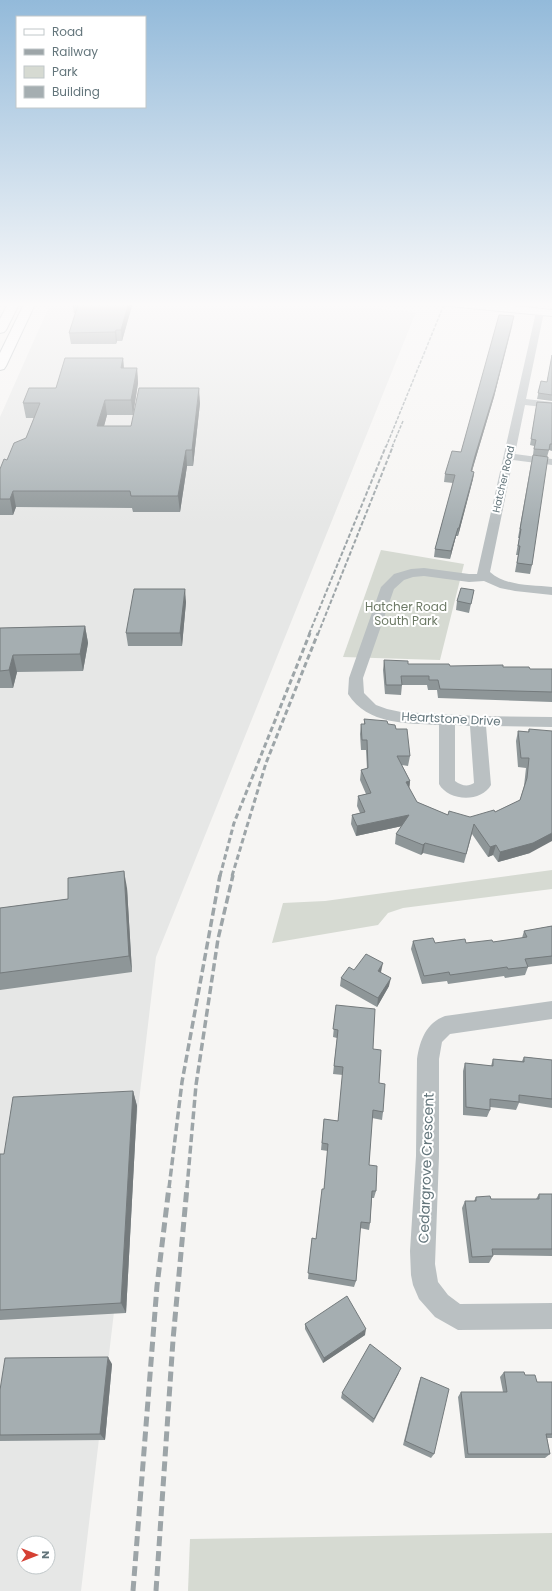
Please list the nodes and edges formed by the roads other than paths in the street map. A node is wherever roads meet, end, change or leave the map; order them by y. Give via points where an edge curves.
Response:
1 (526, 376) edge
2 (520, 401) junction
3 (552, 405) edge
4 (508, 456) junction
5 (552, 462) edge
6 (485, 577) junction
7 (552, 592) edge
8 (447, 720) junction
9 (478, 721) junction
10 (552, 722) edge
11 (552, 1010) edge
12 (552, 1316) edge

1 - 2 street, Hatcher Road
2 - 3 street
2 - 4 street, Hatcher Road
4 - 5 street
4 - 6 street, Hatcher Road via 483,568
6 - 7 street via 500,584
6 - 8 street, Heartstone Drive via 469,578 424,572 399,577 388,587 356,678 356,694 371,709 406,717
8 - 9 street, Heartstone Drive
8 - 9 street via 447,784 455,790 465,792 476,791 483,785
9 - 10 street, Heartstone Drive
11 - 12 street, Cedargrove Crescent via 444,1025 435,1032 428,1059 423,1258 426,1286 448,1312 458,1317

